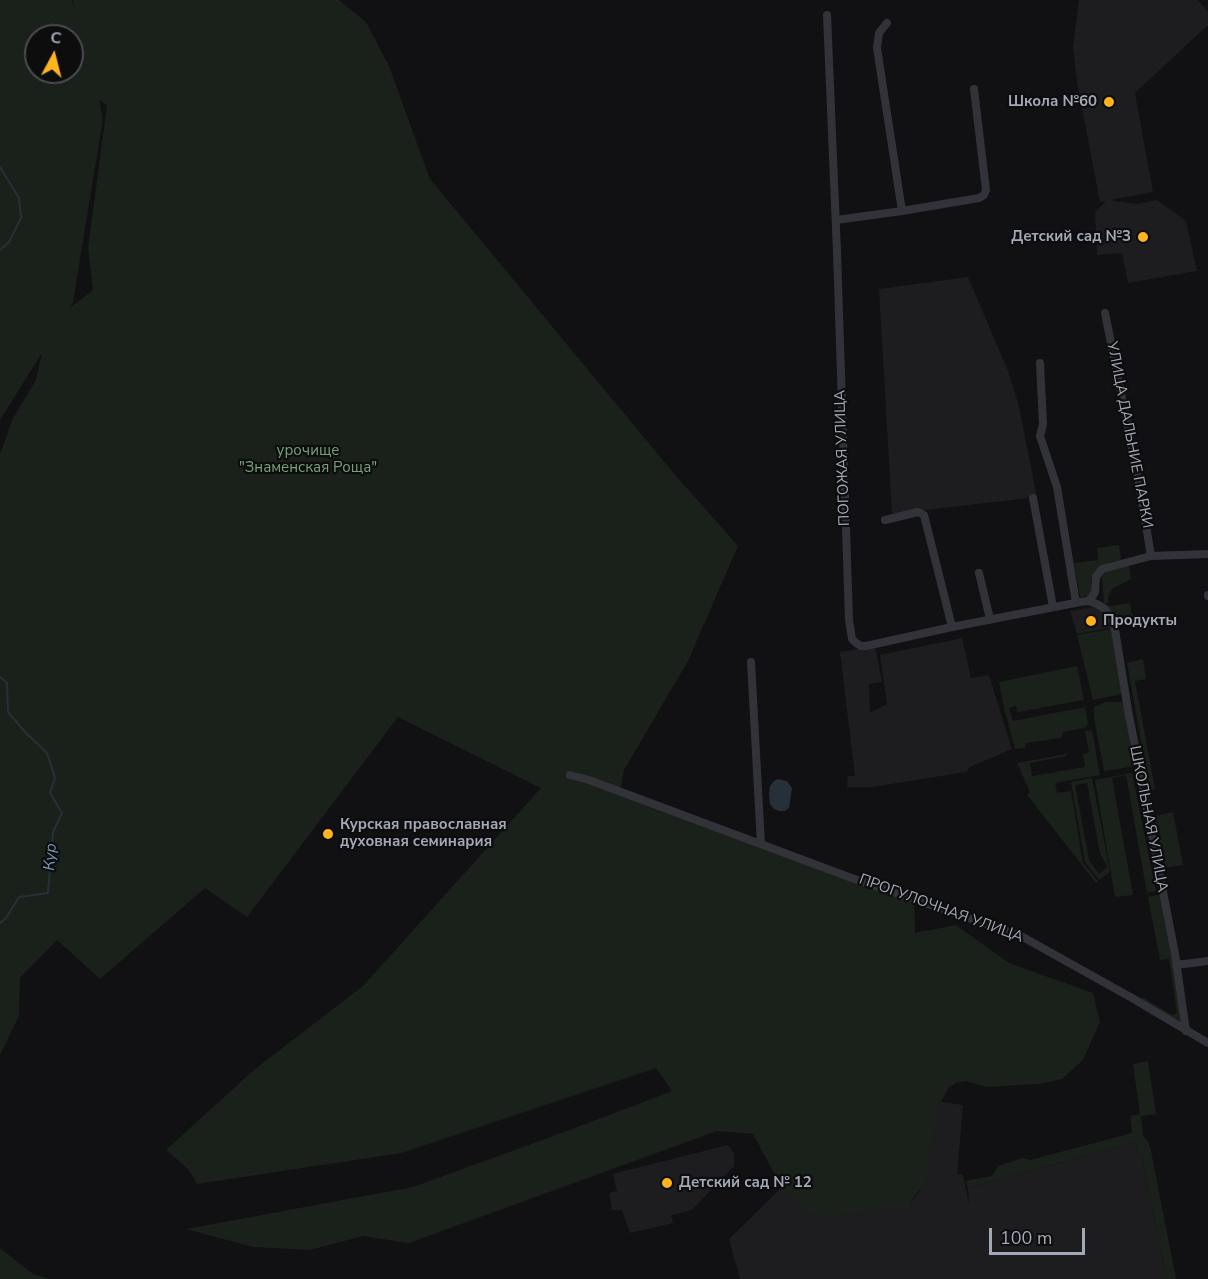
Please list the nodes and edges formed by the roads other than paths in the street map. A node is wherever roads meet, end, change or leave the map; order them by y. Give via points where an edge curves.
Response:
1 (827, 15) dead end
2 (887, 23) dead end
3 (974, 89) dead end
4 (902, 211) junction
5 (836, 220) junction
6 (1105, 313) dead end
7 (1040, 363) dead end
8 (1033, 498) dead end
9 (885, 520) dead end
10 (1208, 554) edge
11 (1151, 556) junction
12 (980, 573) dead end
13 (1088, 602) junction
14 (1076, 603) junction
15 (1053, 607) junction
16 (1105, 609) joint
17 (990, 619) junction
18 (952, 627) junction
19 (751, 662) dead end
20 (570, 775) dead end
21 (761, 844) junction
22 (1208, 961) edge
23 (1176, 965) junction
24 (1186, 1031) junction
25 (1208, 1043) edge

1 - 5 street, ПОГОЖАЯ УЛИЦА
2 - 4 street via 879,33 877,48
3 - 4 street via 984,195
4 - 5 street
5 - 18 street, ПОГОЖАЯ УЛИЦА via 852,639 866,646
6 - 11 street, УЛИЦА ДАЛЬНИЕ ПАРКИ
7 - 14 street via 1040,436 1057,487
8 - 15 street
9 - 18 street via 918,512 924,515
10 - 11 street
11 - 13 street via 1102,568
12 - 17 street
13 - 14 street, ПОГОЖАЯ УЛИЦА
13 - 16 street, ПОГОЖАЯ УЛИЦА
14 - 15 street, ПОГОЖАЯ УЛИЦА
15 - 17 street, ПОГОЖАЯ УЛИЦА
16 - 23 street, ШКОЛЬНАЯ УЛИЦА via 1115,630
17 - 18 street, ПОГОЖАЯ УЛИЦА
19 - 21 street
20 - 21 street, ПРОГУЛОЧНАЯ УЛИЦА
21 - 24 street, ПРОГУЛОЧНАЯ УЛИЦА via 1021,936
22 - 23 street
23 - 24 street, ШКОЛЬНАЯ УЛИЦА
24 - 25 street, ПРОГУЛОЧНАЯ УЛИЦА

